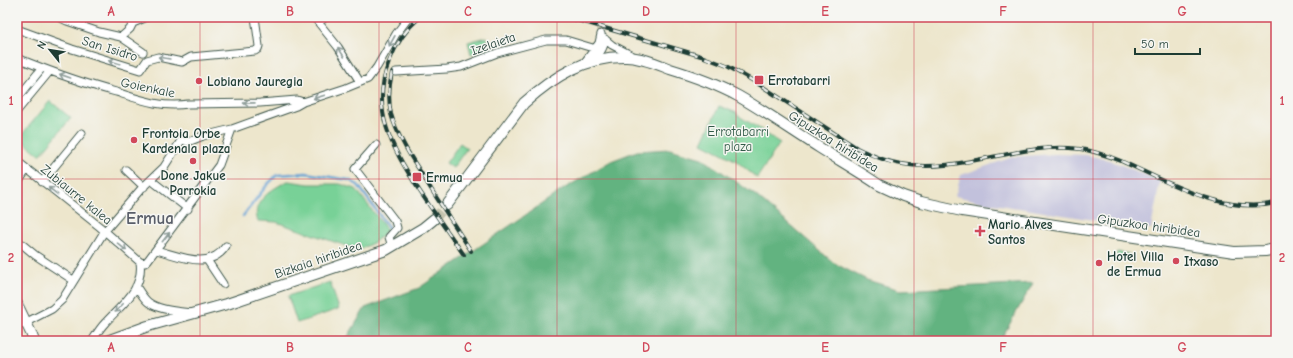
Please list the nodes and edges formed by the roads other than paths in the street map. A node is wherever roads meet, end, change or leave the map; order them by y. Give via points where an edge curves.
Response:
1 (59, 17) edge
2 (126, 17) edge
3 (147, 17) edge
4 (255, 17) edge
5 (325, 17) edge
6 (410, 17) edge
7 (317, 20) edge
8 (133, 23) junction
9 (17, 29) edge
10 (603, 36) junction
11 (121, 37) junction
12 (596, 49) junction
13 (143, 52) dead end
14 (17, 58) edge
15 (645, 60) junction
16 (584, 63) junction
17 (46, 69) junction
18 (396, 72) dead end
19 (360, 82) junction
20 (17, 99) edge
21 (303, 102) junction
22 (17, 111) edge
23 (232, 129) junction
24 (82, 134) dead end
25 (376, 145) dead end
26 (17, 161) edge
27 (27, 169) junction
28 (126, 170) dead end
29 (151, 180) junction
30 (42, 182) junction
31 (17, 184) edge
32 (144, 187) junction
33 (447, 205) tunnel mouth
34 (188, 209) junction
35 (434, 219) tunnel mouth
36 (104, 232) junction
37 (17, 240) edge
38 (226, 246) dead end
39 (392, 246) junction
40 (1276, 249) edge
41 (156, 250) junction
42 (207, 260) junction
43 (140, 262) junction
44 (73, 280) junction
45 (223, 284) dead end
46 (136, 286) junction
47 (17, 304) edge
48 (194, 314) junction
49 (22, 324) edge
50 (35, 340) edge
51 (92, 341) edge
52 (107, 341) edge

1 - 11 street
2 - 8 street
3 - 8 street
4 -> 9 street, San Isidro via 259,46 257,50 191,57 182,62 158,57 147,60 139,70
5 - 7 street
6 -> 19 street via 396,34 368,79
19 -> 7 street
8 - 11 street
10 - 12 street
10 - 15 street via 622,51
10 - 16 street via 604,46 596,57
11 - 13 street
12 - 16 street
12 - 18 street, Izelaieta via 566,40 546,40 497,53 461,67
14 - 17 street, Goienkale
15 - 16 street, Gipuzkoa hiribidea via 627,57
15 - 40 street, Gipuzkoa hiribidea via 705,81 737,96 879,184 921,202 969,212 1234,252
16 - 33 street, Gipuzkoa hiribidea via 560,75 524,103
17 - 20 street
21 -> 17 street, Goienkale via 297,100 179,106 160,104 94,86
17 - 22 street
19 -> 21 street
21 - 23 street
23 - 29 street via 188,142 182,139 164,167
23 - 34 street via 219,165
24 - 30 street
25 - 39 street via 355,169 398,228 389,237
26 - 27 street, Zubiaurre kalea
27 - 30 street, Zubiaurre kalea
27 - 31 street
28 - 32 street
29 - 32 street
29 - 34 street
36 -> 30 street, Zubiaurre kalea
32 - 36 street
41 -> 34 street
35 - 39 street, Bizkaia hiribidea
36 -> 43 street, Zubiaurre kalea
36 - 44 street
37 - 44 street
38 - 42 street via 214,258
39 - 48 street, Bizkaia hiribidea
41 - 42 street
41 - 43 street via 145,263
42 - 45 street
43 - 46 street
44 - 49 street via 62,300 52,309
46 - 48 street via 153,305
46 -> 51 street
47 - 49 street
48 - 52 street, Bizkaia hiribidea via 148,326
49 - 50 street

